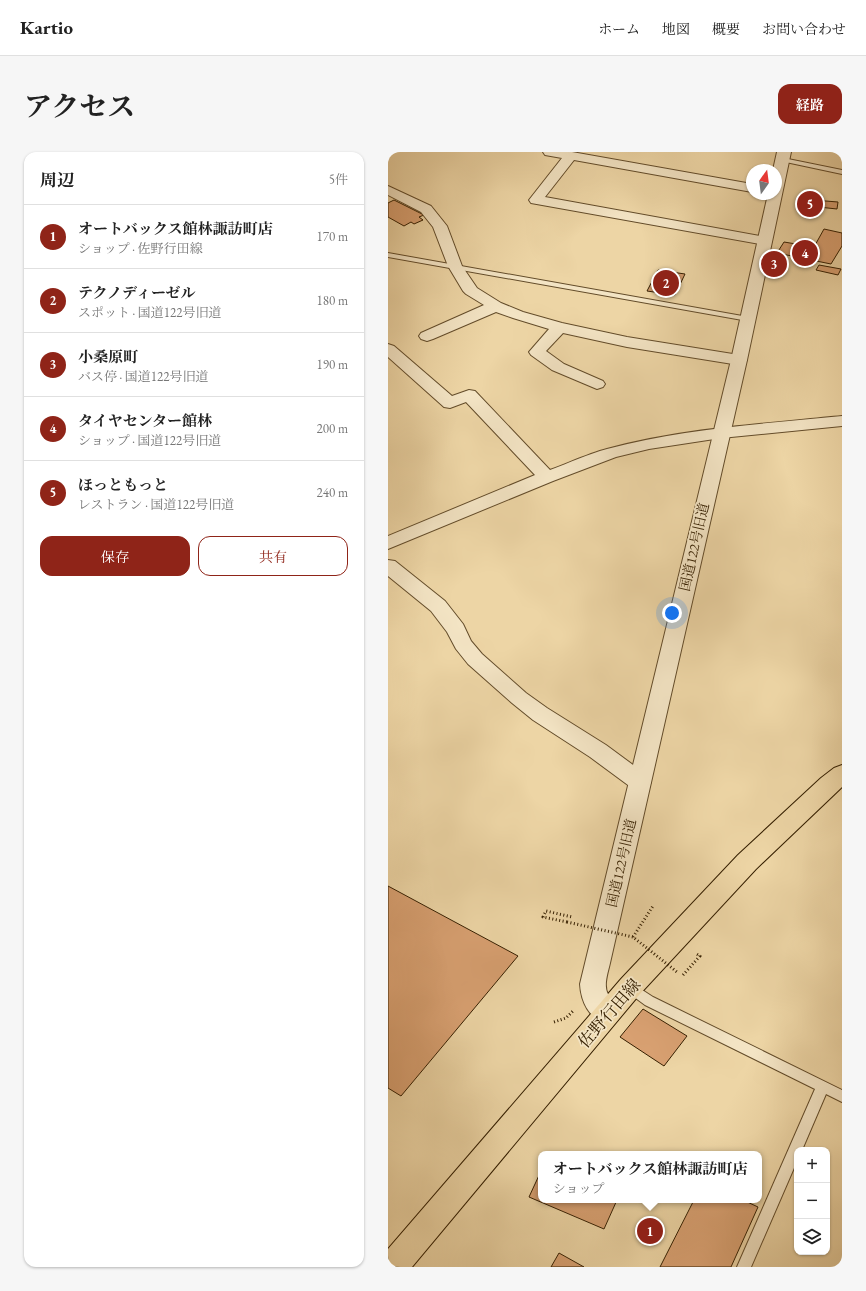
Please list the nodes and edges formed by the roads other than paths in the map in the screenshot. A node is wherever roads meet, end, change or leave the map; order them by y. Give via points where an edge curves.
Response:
1 (550, 152) edge
2 (570, 156) junction
3 (784, 156) edge
4 (842, 172) edge
5 (746, 187) edge
6 (388, 190) edge
7 (774, 200) edge
8 (765, 241) junction
9 (388, 255) edge
10 (456, 266) junction
11 (496, 306) junction
12 (748, 319) junction
13 (559, 327) junction
14 (427, 336) dead end
15 (388, 348) edge
16 (739, 360) junction
17 (596, 384) dead end
18 (842, 421) edge
19 (721, 433) junction
20 (547, 477) junction
21 (388, 543) edge
22 (388, 566) edge
23 (842, 774) edge
24 (640, 782) junction
25 (630, 987) junction
26 (607, 1014) junction
27 (823, 1086) junction
28 (842, 1096) edge
29 (392, 1267) edge
30 (744, 1267) edge

1 - 2 street
2 - 5 street
2 - 8 street via 536,200
3 - 4 lane
6 - 10 street via 426,209 440,226
7 - 8 street, 国道122号旧道
8 - 12 street, 国道122号旧道
9 - 10 lane
10 - 11 street via 471,291
10 - 12 lane
11 - 13 street
11 - 14 street
12 - 16 street, 国道122号旧道
13 - 16 street via 627,342
13 - 17 street via 537,352 558,367
15 - 20 street via 450,403 469,395
16 - 19 street, 国道122号旧道
18 - 19 street
19 - 20 street via 649,444 611,453
19 - 24 street, 国道122号旧道
20 - 21 street
22 - 24 street via 438,606 475,659 519,698
23 - 25 main road, 佐野行田線 via 747,862
24 - 26 street, 国道122号旧道 via 593,984 594,997
25 - 26 main road, 佐野行田線
25 - 27 lane via 649,1001
26 - 29 main road, 佐野行田線
27 - 28 lane
27 - 30 lane

